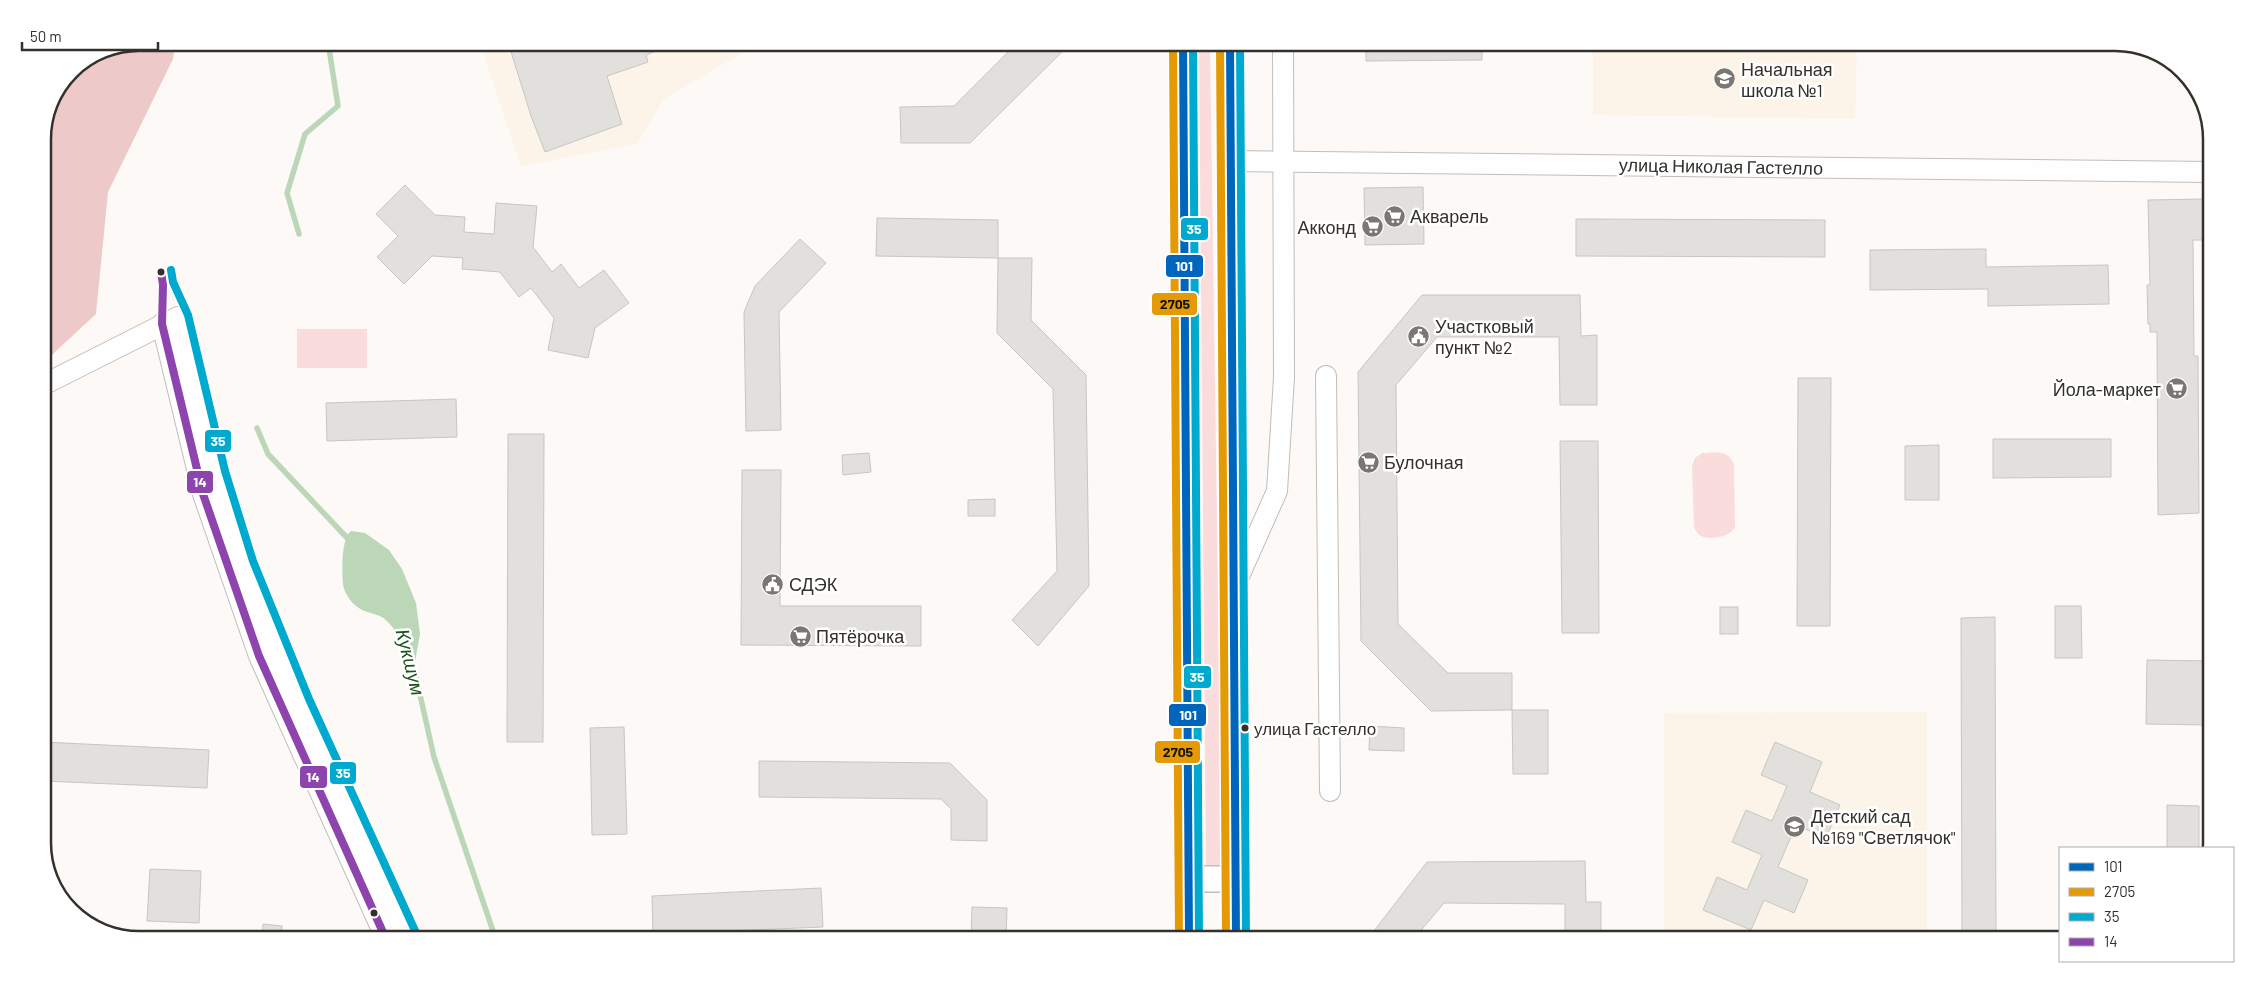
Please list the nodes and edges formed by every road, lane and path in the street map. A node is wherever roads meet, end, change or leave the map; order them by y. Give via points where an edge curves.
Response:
1 (1183, 51) edge
2 (1230, 51) edge
3 (1283, 51) edge
4 (1230, 160) junction
5 (1282, 161) junction
6 (2203, 172) edge
7 (1326, 376) dead end
8 (51, 381) edge
9 (1235, 585) junction
10 (1330, 791) dead end
11 (343, 819) junction
12 (1236, 878) junction
13 (1188, 880) junction
14 (383, 931) edge
15 (403, 931) edge
16 (1189, 931) edge
17 (1236, 931) edge

1 - 13 main road
2 - 4 main road
3 - 5 street
4 - 5 street, улица Николая Гастелло
4 - 9 main road
5 - 6 street, улица Николая Гастелло
5 - 9 street via 1284,378 1277,491
7 - 10 street
8 - 11 street via 170,320 203,494 267,652
9 - 12 main road
11 - 14 street
11 - 15 street
12 - 13 main road
12 - 17 main road
13 - 16 main road

